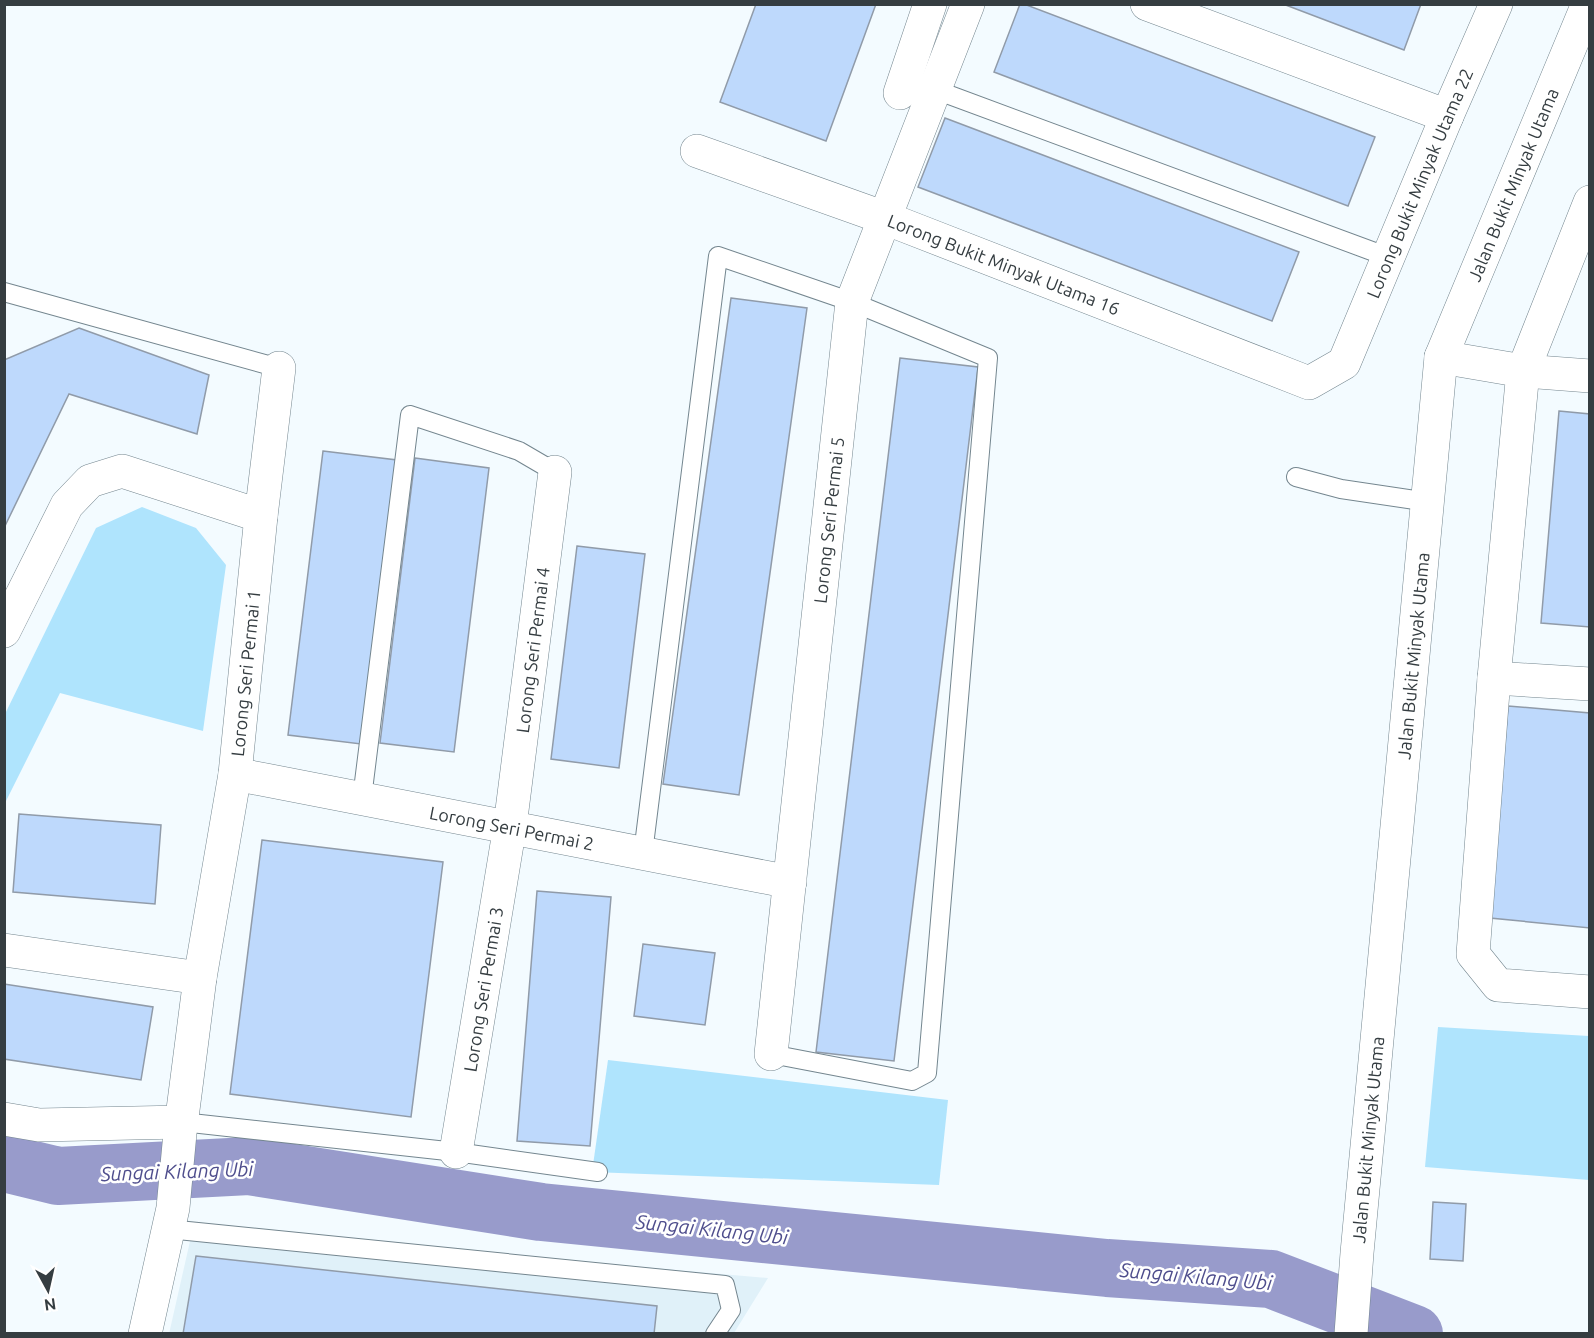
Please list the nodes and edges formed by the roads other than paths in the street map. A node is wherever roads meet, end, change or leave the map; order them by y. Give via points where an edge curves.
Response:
1 (930, 4) edge
2 (968, 4) edge
3 (1147, 4) edge
4 (1496, 4) edge
5 (1588, 4) edge
6 (936, 90) junction
7 (900, 93) dead end
8 (1447, 116) junction
9 (697, 151) dead end
10 (1590, 202) edge
11 (885, 218) junction
12 (1388, 256) junction
13 (4, 292) edge
14 (852, 302) junction
15 (1441, 357) junction
16 (1344, 363) joint
17 (279, 368) joint
18 (1523, 371) junction
19 (1590, 376) edge
20 (555, 472) joint
21 (1296, 477) dead end
22 (1428, 502) junction
23 (261, 516) junction
24 (4, 631) edge
25 (1494, 678) junction
26 (1590, 684) edge
27 (235, 774) junction
28 (362, 798) junction
29 (510, 826) junction
30 (643, 853) junction
31 (790, 882) junction
32 (4, 950) edge
33 (200, 978) junction
34 (1590, 992) edge
35 (771, 1054) joint
36 (4, 1119) edge
37 (181, 1128) junction
38 (456, 1152) junction
39 (598, 1172) dead end
40 (170, 1218) junction
41 (145, 1334) edge
42 (715, 1334) edge
43 (1350, 1334) edge

1 - 7 street
2 - 6 street, Lorong Seri Permai 5
3 - 8 street
4 - 8 street, Lorong Bukit Minyak Utama 22
5 - 15 street, Jalan Bukit Minyak Utama
6 - 11 street, Lorong Seri Permai 5
6 - 12 lane
8 - 12 street, Lorong Bukit Minyak Utama 22
9 - 11 street, Lorong Bukit Minyak Utama 16
10 - 18 street
11 - 14 street, Lorong Seri Permai 5
11 - 16 street, Lorong Bukit Minyak Utama 16 via 1309,383
12 - 16 street, Lorong Bukit Minyak Utama 22
13 - 17 lane
14 - 30 lane via 718,256
14 - 31 street, Lorong Seri Permai 5
14 - 35 lane via 988,358 927,1072 912,1081
15 - 18 street
15 - 22 street, Jalan Bukit Minyak Utama
17 - 23 street, Lorong Seri Permai 1
18 - 19 street
18 - 25 street
20 - 28 lane via 519,451 410,415
20 - 29 street, Lorong Seri Permai 4
21 - 22 lane via 1341,489
22 - 43 street, Jalan Bukit Minyak Utama
23 - 24 street via 122,471 90,481 67,505
23 - 27 street, Lorong Seri Permai 1
25 - 26 street
25 - 34 street via 1473,954 1498,985
27 - 28 street, Lorong Seri Permai 2
27 - 33 street, Lorong Seri Permai 1
28 - 29 street, Lorong Seri Permai 2
29 - 30 street, Lorong Seri Permai 2
29 - 38 street, Lorong Seri Permai 3
30 - 31 street, Lorong Seri Permai 2
31 - 35 street, Lorong Seri Permai 5
32 - 33 street
33 - 37 street, Lorong Seri Permai 1
36 - 37 street via 39,1125
37 - 38 lane
37 - 40 street, Lorong Seri Permai 1
38 - 39 lane
40 - 41 street, Lorong Seri Permai 1
40 - 42 lane via 725,1285 731,1310

